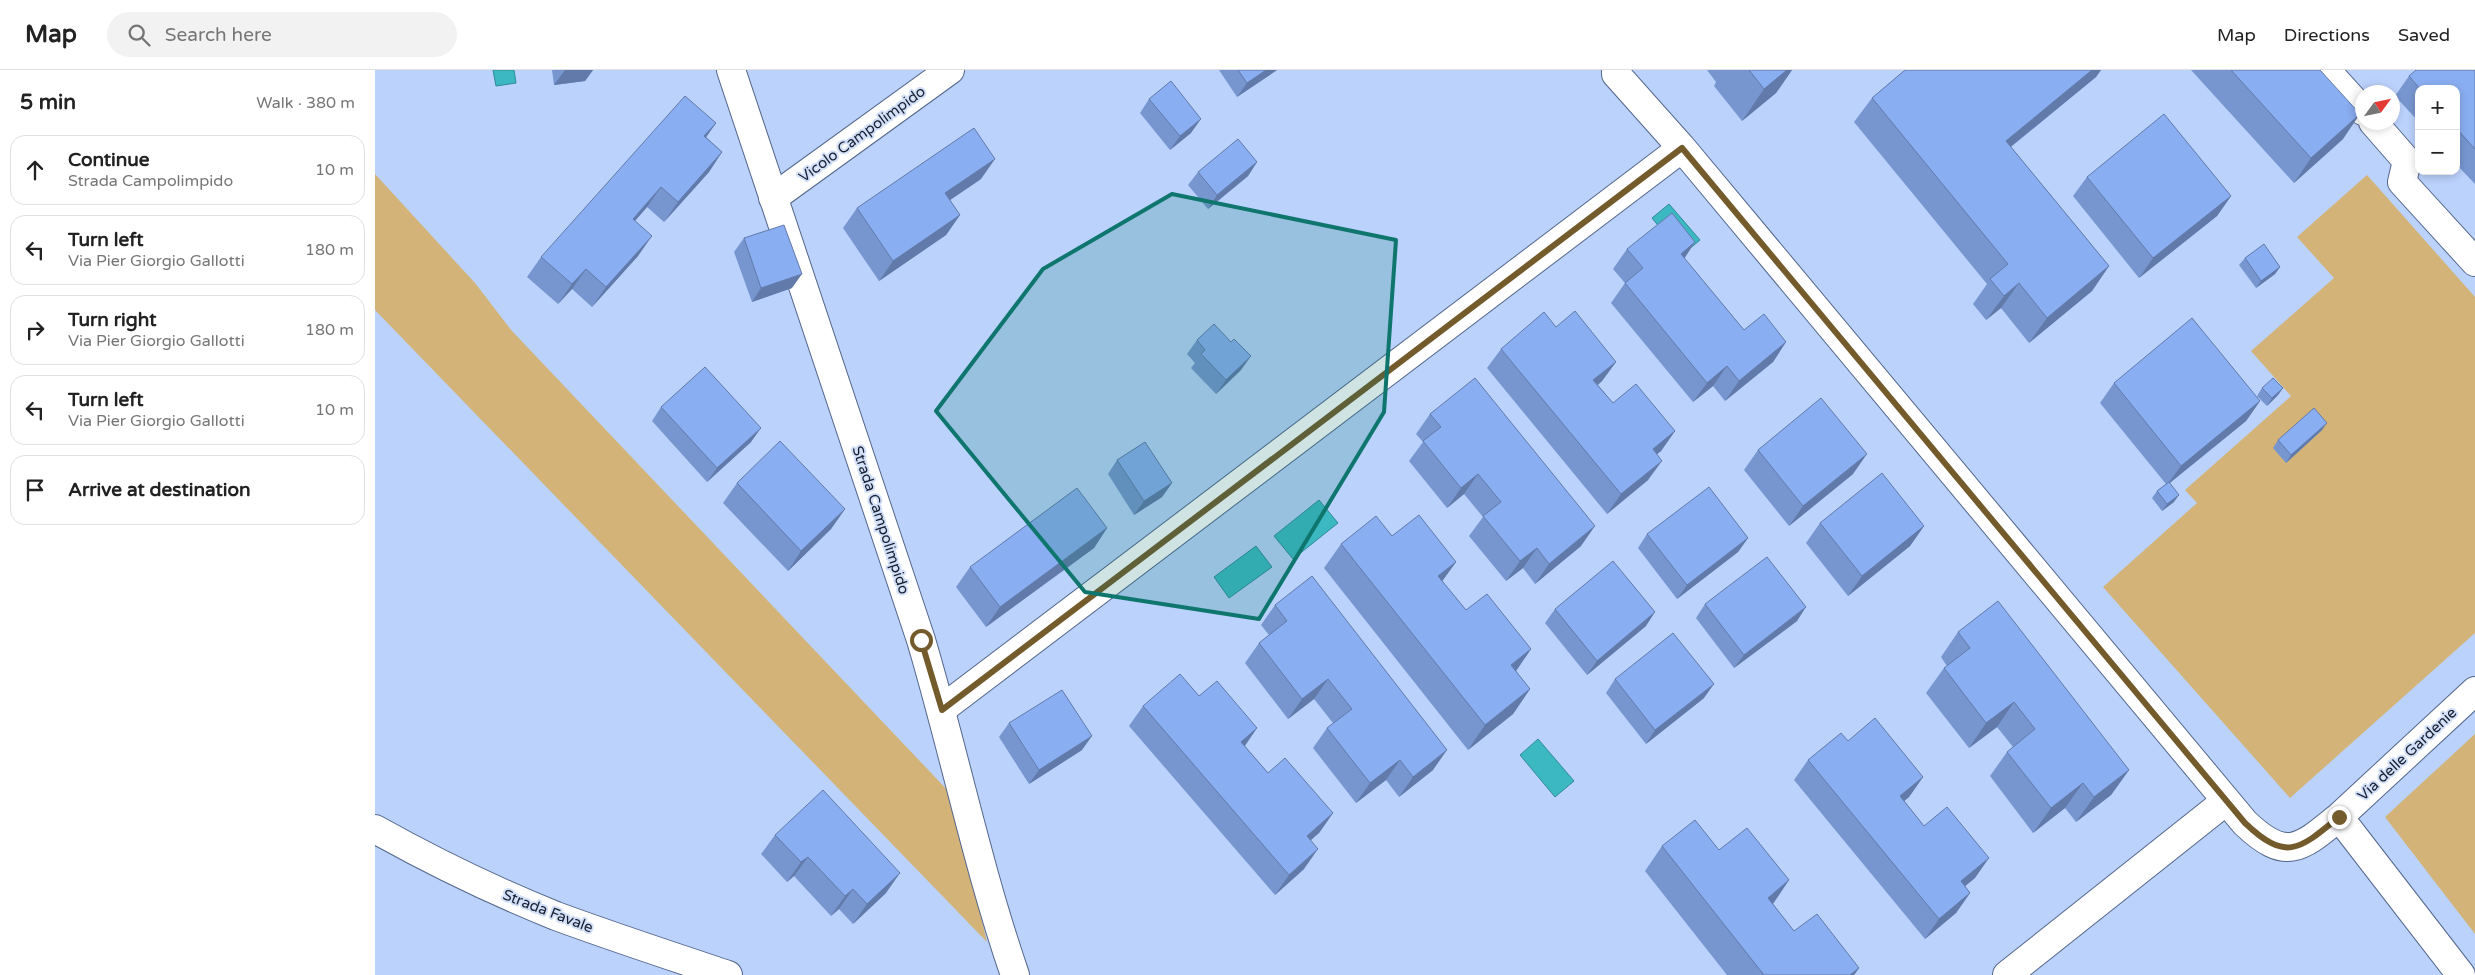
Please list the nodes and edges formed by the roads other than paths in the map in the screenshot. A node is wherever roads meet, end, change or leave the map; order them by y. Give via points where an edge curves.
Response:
1 (731, 70) edge
2 (949, 70) edge
3 (1616, 70) edge
4 (2326, 70) edge
5 (2355, 102) edge
6 (2380, 130) edge
7 (1682, 148) junction
8 (773, 198) junction
9 (2475, 262) edge
10 (2475, 690) edge
11 (942, 710) junction
12 (2227, 801) junction
13 (2339, 817) junction
14 (375, 829) edge
15 (729, 975) edge
16 (1015, 975) edge
17 (2007, 975) edge
18 (2461, 975) edge

1 - 8 street, Strada Campolimpido
2 - 8 street, Vicolo Campolimpido
3 - 7 street, Via delle Gardenie via 1616,74
4 - 5 street
6 - 9 street via 2407,161 2402,182
7 - 11 street
7 - 12 street, Via delle Gardenie
8 - 11 street, Strada Campolimpido
10 - 13 street, Via delle Gardenie
11 - 16 street, Strada Campolimpido via 998,927
12 - 13 street, Via delle Gardenie via 2259,836 2280,848 2290,848 2310,840
12 - 17 street
13 - 18 street
14 - 15 street, Strada Favale via 517,900

